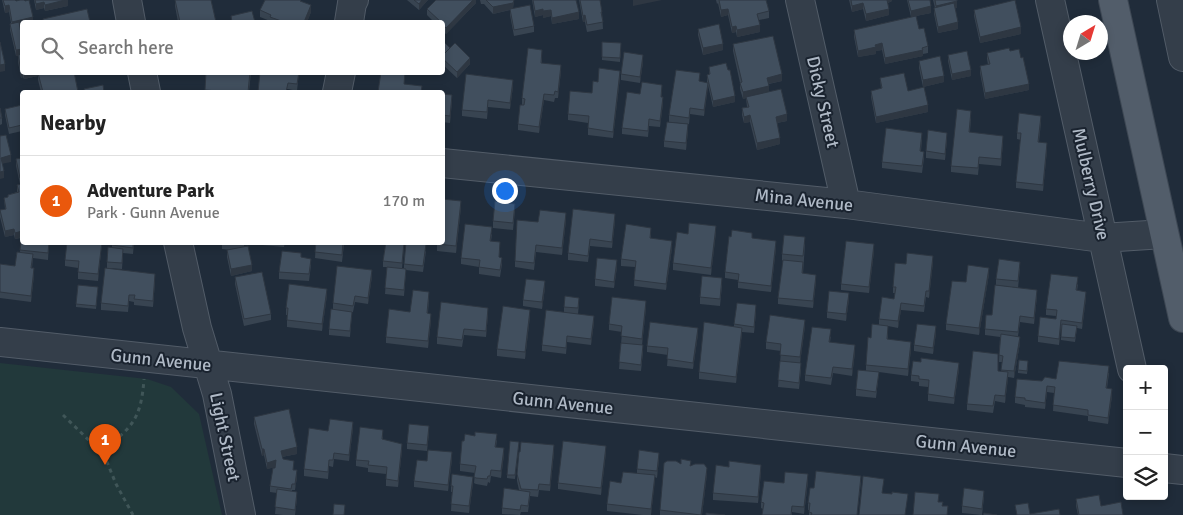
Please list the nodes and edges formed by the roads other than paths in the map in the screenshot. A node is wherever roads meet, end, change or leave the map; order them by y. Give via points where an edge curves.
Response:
1 (127, 0) edge
2 (354, 0) edge
3 (800, 0) edge
4 (1050, 0) edge
5 (1113, 0) edge
6 (1171, 0) edge
7 (132, 20) edge
8 (349, 20) edge
9 (1183, 57) edge
10 (143, 75) edge
11 (340, 75) edge
12 (146, 90) edge
13 (337, 90) edge
14 (445, 163) edge
15 (846, 204) junction
16 (1164, 234) junction
17 (1102, 238) junction
18 (179, 245) edge
19 (1183, 318) edge
20 (0, 342) edge
21 (207, 365) junction
22 (1131, 365) edge
23 (1123, 464) edge
24 (1168, 468) edge
25 (1183, 470) edge
26 (241, 515) edge

1 - 7 street
2 - 8 street
3 - 15 street, Dicky Street
4 - 17 street, Mulberry Drive
5 - 16 main road
6 - 9 street
10 - 12 street
11 - 13 street
14 - 15 street, Mina Avenue
15 - 17 street, Mina Avenue
16 - 17 street, Mina Avenue
16 - 19 main road
17 - 22 street, Mulberry Drive
18 - 21 street, Light Street
20 - 21 street, Gunn Avenue
21 - 23 street, Gunn Avenue
21 - 26 street, Light Street via 217,394
24 - 25 street

